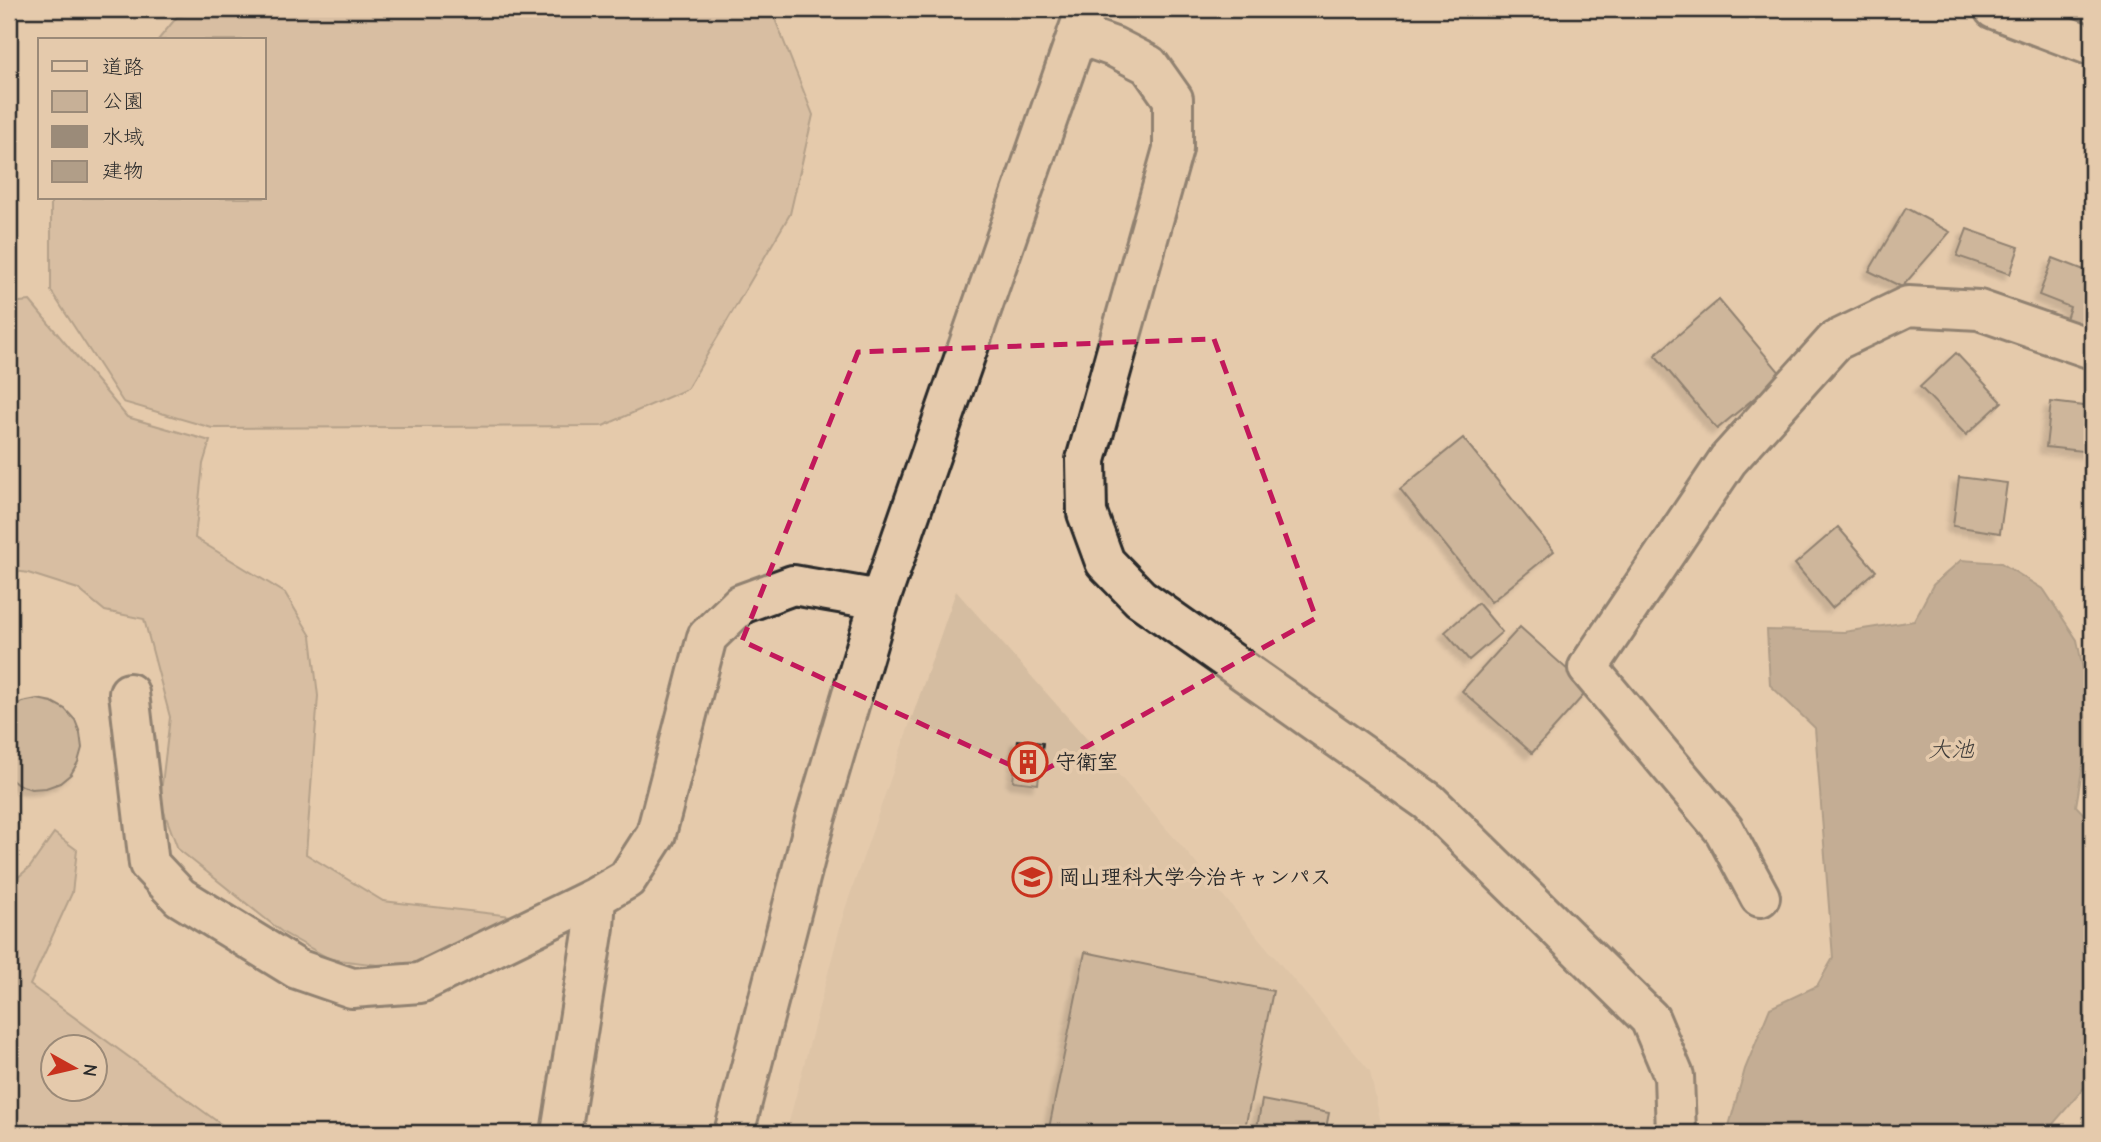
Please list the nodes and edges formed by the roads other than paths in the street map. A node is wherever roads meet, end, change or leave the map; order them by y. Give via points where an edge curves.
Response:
1 (1994, 9) edge
2 (1082, 22) edge
3 (2092, 46) edge
4 (2092, 349) edge
5 (880, 600) junction
6 (129, 693) dead end
7 (596, 897) junction
8 (1760, 897) dead end
9 (561, 1133) edge
10 (734, 1133) edge
11 (1676, 1133) edge

1 - 3 main road
2 - 5 main road
2 - 11 main road via 1114,47 1149,65 1173,99 1173,149 1086,460 1087,513 1105,562 1140,598 1429,802 1650,1019 1674,1076
4 - 8 main road via 1979,310 1908,306 1835,341 1728,460 1588,668 1724,830
5 - 7 main road via 793,585 741,604 707,638 656,834 627,879
5 - 10 main road via 815,820
6 - 7 main road via 149,864 180,897 297,969 352,988 420,984
7 - 9 main road

